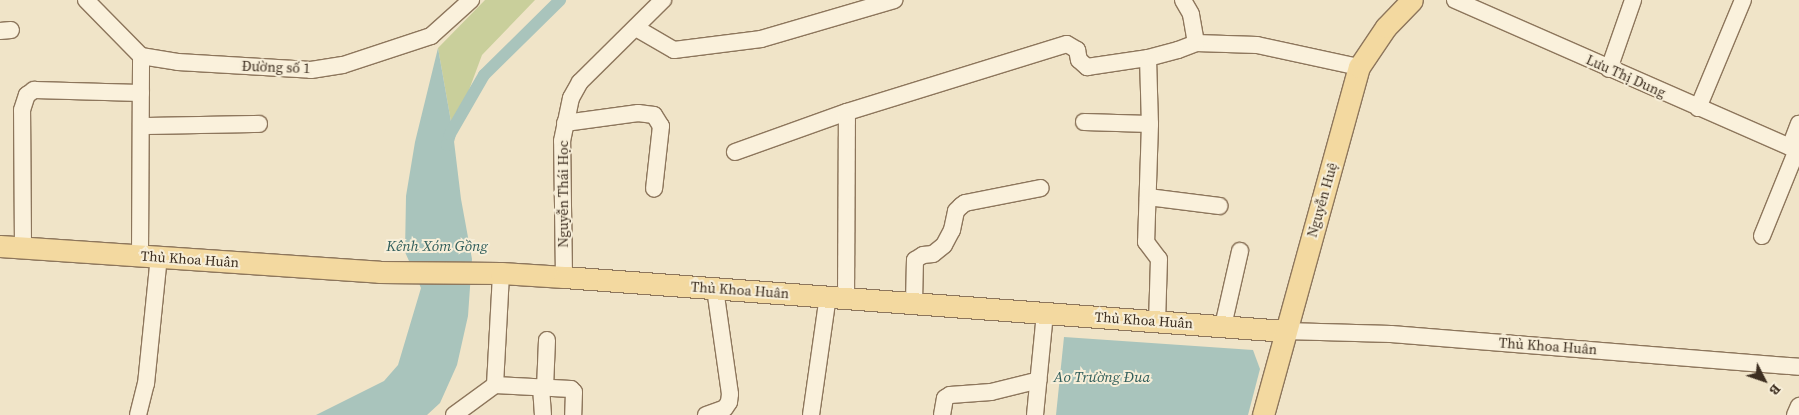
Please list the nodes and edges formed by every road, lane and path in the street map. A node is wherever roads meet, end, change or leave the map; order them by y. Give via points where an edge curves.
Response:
1 (86, 0) edge
2 (471, 0) edge
3 (664, 0) edge
4 (894, 0) edge
5 (1183, 0) edge
6 (1412, 0) edge
7 (1455, 0) edge
8 (1633, 0) edge
9 (1742, 0) edge
10 (636, 28) junction
11 (1196, 43) junction
12 (141, 56) junction
13 (1148, 58) junction
14 (1359, 67) junction
15 (1608, 69) junction
16 (141, 93) junction
17 (1698, 108) junction
18 (848, 112) junction
19 (1084, 122) dead end
20 (564, 123) junction
21 (259, 124) dead end
22 (1150, 124) junction
23 (1799, 124) edge
24 (141, 126) junction
25 (1795, 149) edge
26 (735, 152) dead end
27 (1041, 188) dead end
28 (654, 189) dead end
29 (1148, 197) junction
30 (1219, 206) dead end
31 (1762, 236) dead end
32 (0, 246) edge
33 (23, 247) junction
34 (1240, 251) dead end
35 (150, 256) junction
36 (494, 273) junction
37 (564, 277) junction
38 (716, 288) junction
39 (837, 297) junction
40 (914, 303) junction
41 (1045, 313) junction
42 (1156, 322) junction
43 (1223, 326) junction
44 (1285, 331) junction
45 (546, 340) dead end
46 (1799, 367) edge
47 (1040, 380) junction
48 (495, 385) junction
49 (543, 388) junction
50 (1799, 406) edge
51 (138, 415) edge
52 (454, 415) edge
53 (543, 415) edge
54 (573, 415) edge
55 (706, 415) edge
56 (811, 415) edge
57 (942, 415) edge
58 (1036, 415) edge
59 (1263, 415) edge
60 (1795, 415) edge

1 - 12 street
2 - 12 street, Đường số 1 via 431,36 343,65 311,70 178,62
3 - 10 street, Nguyễn Thái Học
4 - 10 street via 760,39 674,50
5 - 11 street via 1191,14
6 - 14 main road, Nguyễn Huệ via 1386,26
7 - 15 street, Lưu Thị Dung
8 - 15 street
9 - 17 street
10 - 20 street, Nguyễn Thái Học via 580,82 571,98
11 - 13 street
11 - 14 street via 1257,45
12 - 16 street
13 - 18 street via 1086,67 1082,65 1077,50 1067,44
13 - 22 street
14 - 44 main road, Nguyễn Huệ
15 - 17 street, Lưu Thị Dung
16 - 24 street
16 - 33 street via 34,90 27,95 22,110
17 - 25 street, Lưu Thị Dung
18 - 26 street
18 - 39 street
19 - 22 street
20 - 28 street via 638,113 654,115 662,126
20 - 37 street, Nguyễn Thái Học
21 - 24 street
22 - 29 street
23 - 25 street
24 - 35 street
25 - 31 street
27 - 40 street via 960,206 944,245 933,254 915,260
29 - 30 street
29 - 42 street via 1146,242 1160,264
32 - 33 main road, Thủ Khoa Huân
33 - 35 main road, Thủ Khoa Huân
34 - 43 street
35 - 36 main road, Thủ Khoa Huân via 379,272
35 - 51 street via 147,376
36 - 37 main road, Thủ Khoa Huân
36 - 48 street
37 - 38 main road, Thủ Khoa Huân
38 - 39 main road, Thủ Khoa Huân
38 - 55 street via 730,394 725,408
39 - 40 main road, Thủ Khoa Huân
39 - 56 street
40 - 41 main road, Thủ Khoa Huân
41 - 42 main road, Thủ Khoa Huân
41 - 47 street
42 - 43 main road, Thủ Khoa Huân
43 - 44 main road, Thủ Khoa Huân
44 - 46 street, Thủ Khoa Huân via 1391,334
44 - 59 main road, Nguyễn Huệ
45 - 49 street
47 - 57 street via 991,392 950,395 945,398
47 - 58 street
48 - 49 street
48 - 52 street
49 - 53 street
49 - 54 street via 574,392
50 - 60 street

